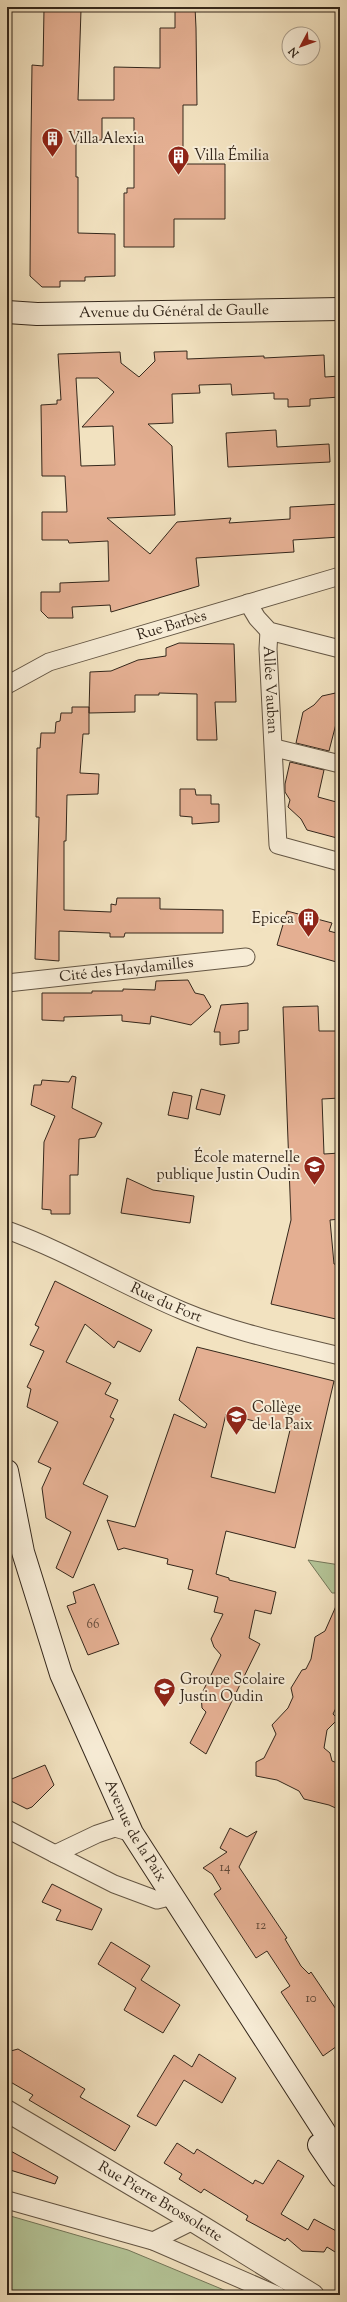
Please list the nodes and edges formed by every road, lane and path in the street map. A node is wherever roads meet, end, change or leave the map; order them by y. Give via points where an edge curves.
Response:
1 (340, 309) edge
2 (7, 312) edge
3 (340, 576) edge
4 (248, 603) junction
5 (269, 631) junction
6 (340, 649) edge
7 (7, 685) edge
8 (275, 748) junction
9 (333, 763) edge
10 (340, 862) edge
11 (246, 957) dead end
12 (7, 984) edge
13 (7, 1230) edge
14 (337, 1354) edge
15 (7, 1471) edge
16 (7, 1543) edge
17 (7, 1829) edge
18 (123, 1831) junction
19 (55, 1854) junction
20 (165, 1898) junction
21 (7, 2111) edge
22 (340, 2156) edge
23 (340, 2176) edge
24 (7, 2200) edge
25 (193, 2221) junction
26 (153, 2241) junction
27 (277, 2295) edge
28 (313, 2295) edge

1 - 2 main road, Avenue du Général de Gaulle via 37,314
3 - 4 street, Rue Barbès
4 - 5 street
4 - 7 street, Rue Barbès via 49,662
5 - 6 street
5 - 8 street, Allée Vauban
8 - 9 street, Allée Vauban
8 - 10 street, Allée Vauban via 278,845
11 - 12 street, Cité des Haydamilles
13 - 14 street, Rue du Fort via 62,1252 183,1311 250,1334
15 - 18 main road, Avenue de la Paix via 23,1552 61,1674
16 - 18 main road, Avenue de la Paix via 50,1680
17 - 19 street
18 - 19 street via 97,1834
18 - 20 main road, Avenue de la Paix
19 - 20 street via 114,1884
20 - 22 main road, Avenue de la Paix
20 - 23 main road, Avenue de la Paix
21 - 25 street, Rue Pierre Brossolette
24 - 26 street
25 - 26 street
25 - 28 street, Rue Pierre Brossolette
26 - 27 street

